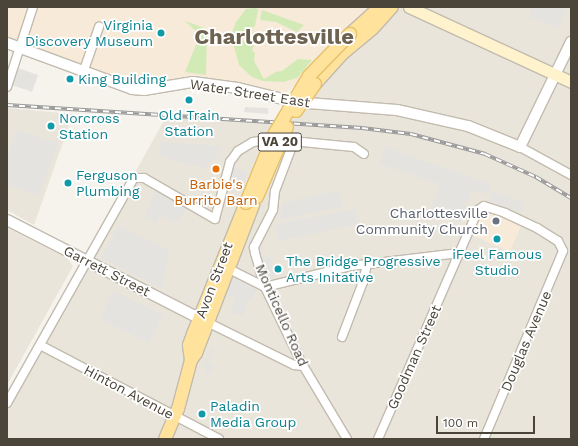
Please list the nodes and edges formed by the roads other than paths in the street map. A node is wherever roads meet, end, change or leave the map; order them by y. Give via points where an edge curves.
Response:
1 (33, 7) edge
2 (380, 7) edge
3 (392, 7) edge
4 (409, 7) edge
5 (99, 27) dead end
6 (356, 35) junction
7 (571, 42) edge
8 (7, 43) edge
9 (20, 47) junction
10 (84, 70) junction
11 (554, 76) junction
12 (571, 82) edge
13 (7, 87) edge
14 (294, 142) junction
15 (520, 147) junction
16 (364, 154) dead end
17 (571, 175) edge
18 (7, 220) edge
19 (469, 231) joint
20 (459, 253) junction
21 (87, 261) junction
22 (367, 264) junction
23 (223, 267) junction
24 (266, 287) junction
25 (203, 320) junction
26 (342, 337) dead end
27 (40, 344) junction
28 (303, 366) junction
29 (7, 403) edge
30 (176, 417) junction
31 (165, 439) edge
32 (219, 439) edge
33 (347, 439) edge
34 (378, 439) edge
35 (484, 439) edge

1 - 9 street
2 - 6 main road, VA 20
3 - 6 main road, VA 20
4 - 11 main road
5 - 10 street
6 - 23 main road, Avon Street / VA 20, bridge via 294,114 250,204
7 - 11 street
8 - 9 street, Water Street East
9 - 10 street, Water Street East
9 - 13 street
10 - 15 street, Water Street East via 139,90 193,82 238,88 295,102 424,114 493,134
11 - 12 main road
11 - 15 street
14 - 16 street via 354,147
14 - 21 street via 262,140 238,151 227,172 216,219 144,178 134,178
14 - 24 street, Monticello Road via 275,191 273,210 254,247
15 - 17 street
18 - 21 street, Garrett Street
19 - 20 street, Goodman Street
19 - 35 street, Douglas Avenue via 481,208 488,206 558,241 563,251
20 - 22 street
20 - 34 street, Goodman Street
21 - 25 street, Garrett Street
21 - 27 street
22 - 24 street
22 - 26 street via 363,282
23 - 24 street
23 - 25 main road, Avon Street / VA 20
24 - 28 street, Monticello Road
25 - 28 street via 294,365
25 - 30 main road, Avon Street / VA 20 via 196,353 191,360
27 - 29 street
27 - 30 street, Hinton Avenue
28 - 33 street, Monticello Road
30 - 31 main road, Avon Street / VA 20
30 - 32 street, Hinton Avenue

